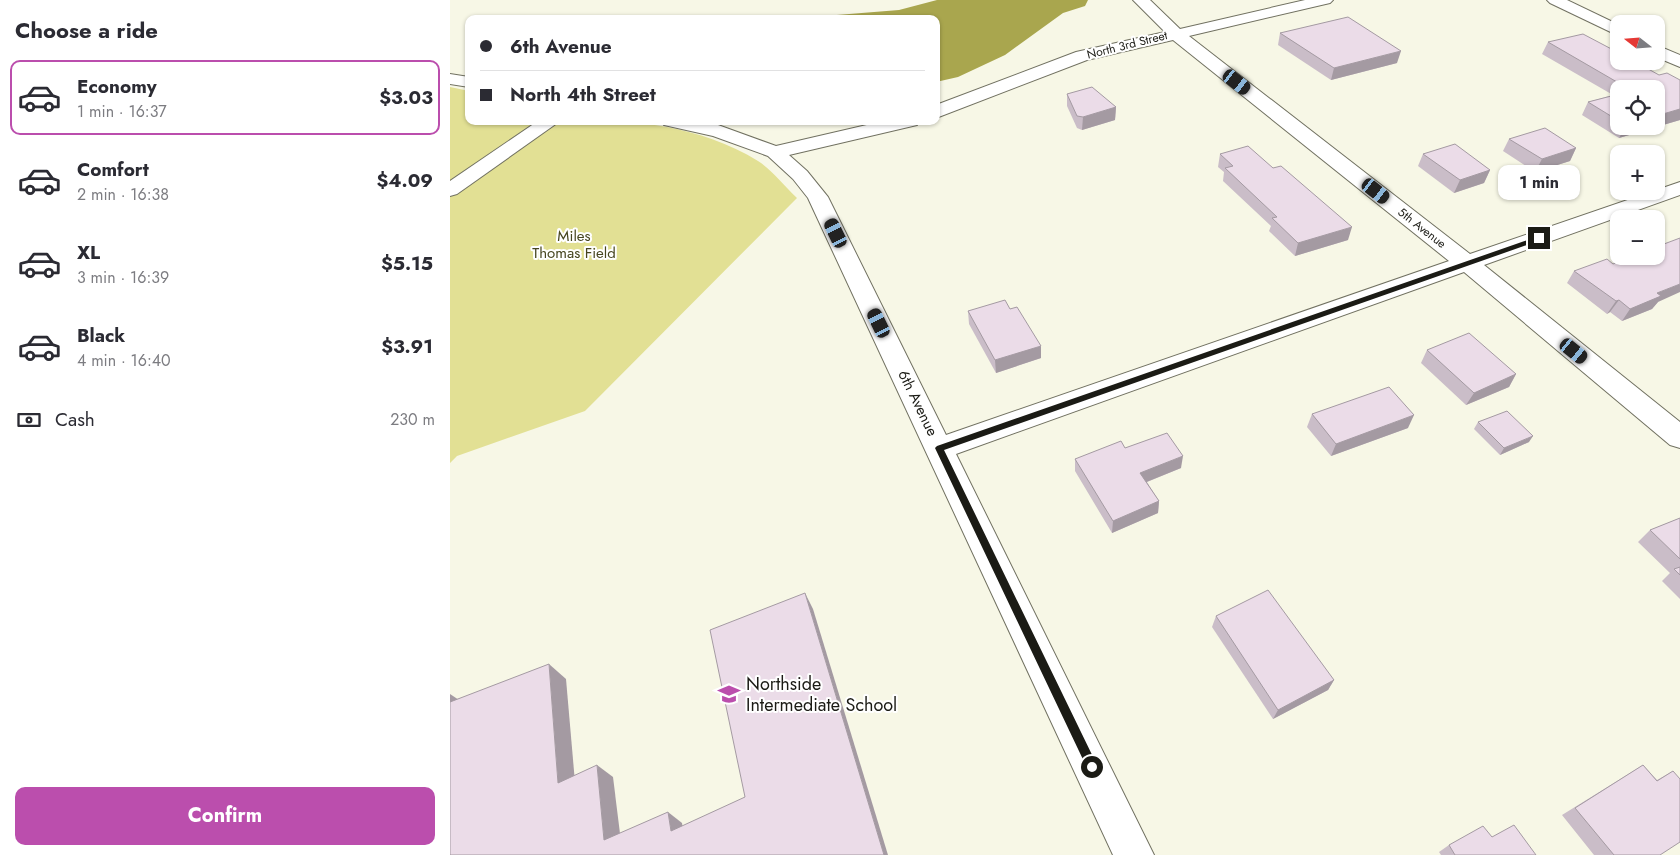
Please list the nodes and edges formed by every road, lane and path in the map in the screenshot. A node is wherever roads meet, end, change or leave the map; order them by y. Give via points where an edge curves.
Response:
1 (1141, 0) edge
2 (1325, 0) edge
3 (1555, 0) edge
4 (1610, 28) edge
5 (1175, 33) junction
6 (1665, 54) edge
7 (1680, 62) edge
8 (450, 79) edge
9 (465, 81) edge
10 (940, 110) edge
11 (545, 125) edge
12 (690, 125) edge
13 (893, 125) edge
14 (775, 152) junction
15 (1680, 188) edge
16 (450, 190) edge
17 (1468, 264) junction
18 (1680, 437) edge
19 (940, 448) junction
20 (1134, 855) edge

1 - 5 street, 5th Avenue
2 - 5 street, North 3rd Street
3 - 4 street
5 - 10 street, North 3rd Street via 1082,56
5 - 17 street, 5th Avenue
6 - 7 street
8 - 9 street
11 - 16 street
12 - 14 street via 718,131
13 - 14 street
14 - 19 street, 6th Avenue via 818,197
15 - 17 street
17 - 18 street, 5th Avenue
17 - 19 street
19 - 20 street, 6th Avenue

